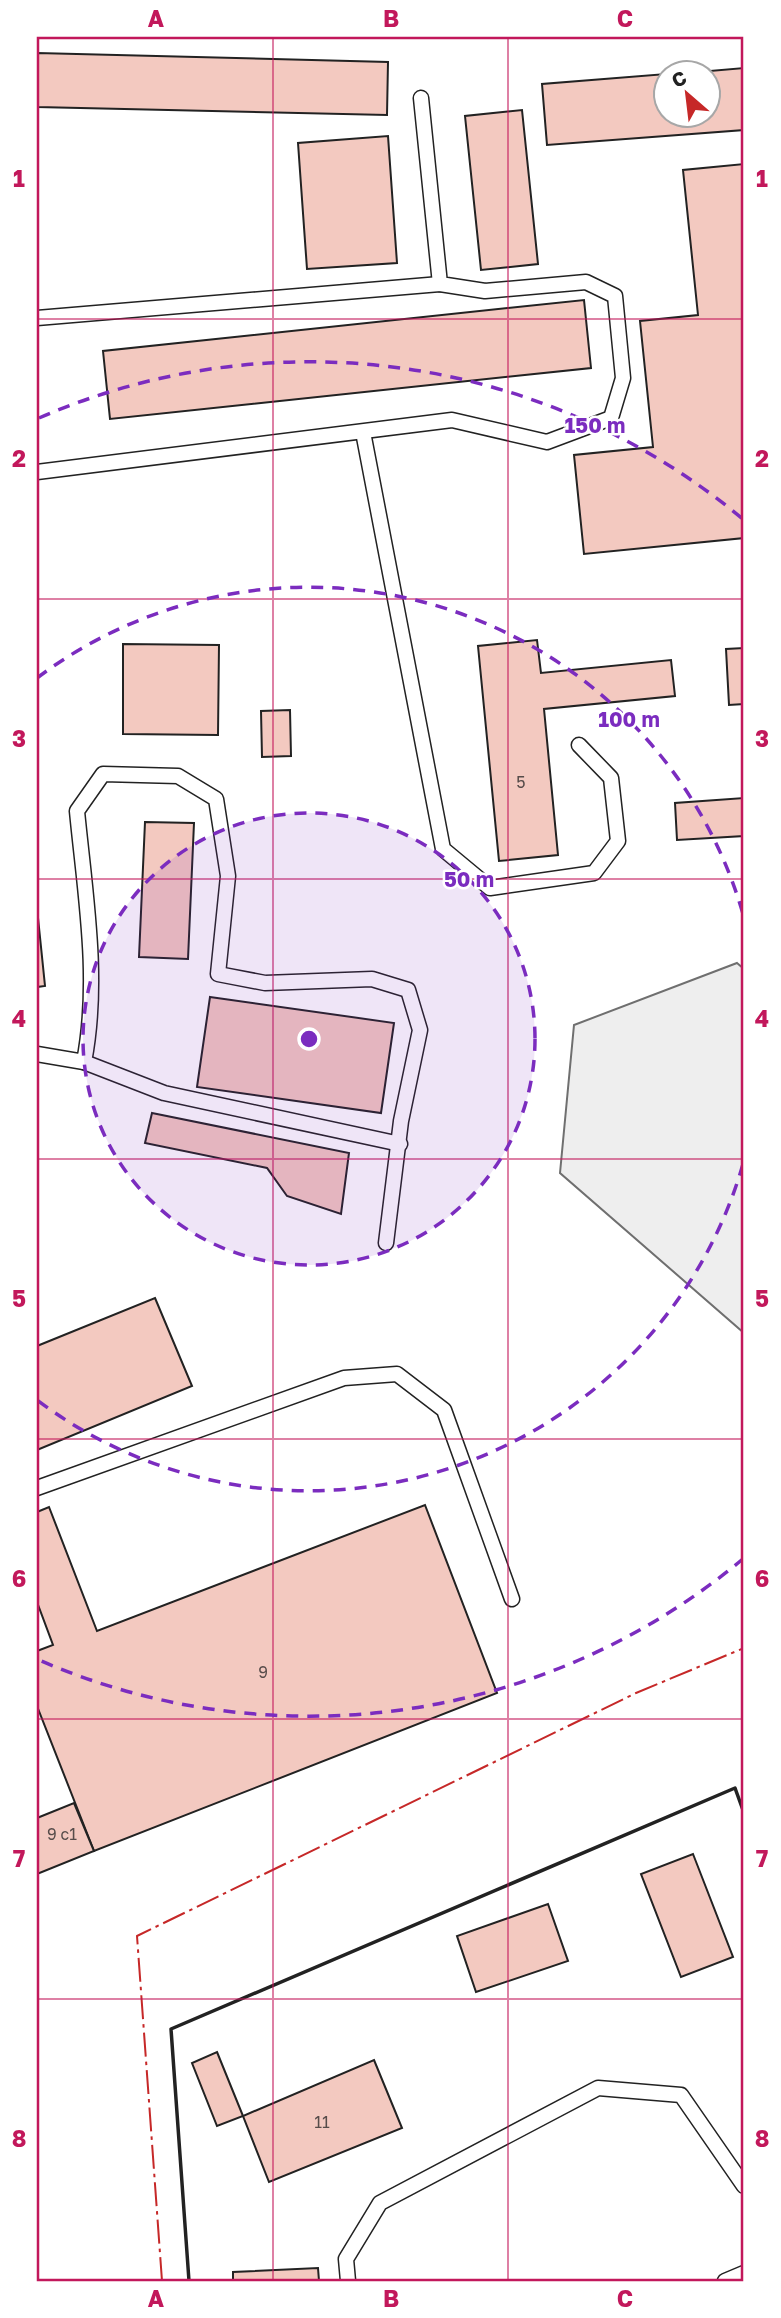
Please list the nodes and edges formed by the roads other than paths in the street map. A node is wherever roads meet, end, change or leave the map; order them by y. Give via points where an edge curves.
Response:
1 (421, 98) dead end
2 (440, 284) junction
3 (37, 318) edge
4 (363, 432) junction
5 (37, 472) edge
6 (579, 745) dead end
7 (37, 1054) edge
8 (83, 1062) junction
9 (400, 1144) junction
10 (386, 1243) dead end
11 (37, 1488) edge
12 (512, 1599) dead end
13 (744, 2186) edge
14 (744, 2273) edge
15 (348, 2281) edge
16 (725, 2281) edge

1 - 2 lane
2 - 3 lane
2 - 4 lane via 485,291 586,282 615,296 623,378 611,418 547,442 452,420
4 - 5 lane
4 - 6 lane via 443,849 490,888 594,873 618,841 611,778
7 - 8 lane
8 - 9 lane via 164,1093
8 - 9 lane via 89,1032 91,962 77,811 103,774 178,776 216,799 228,876 218,974 265,983 372,979 408,990 420,1030
9 - 10 lane
11 - 12 lane via 344,1378 397,1374 444,1410
13 - 15 lane via 681,2095 598,2088 380,2203 346,2259
14 - 16 lane

